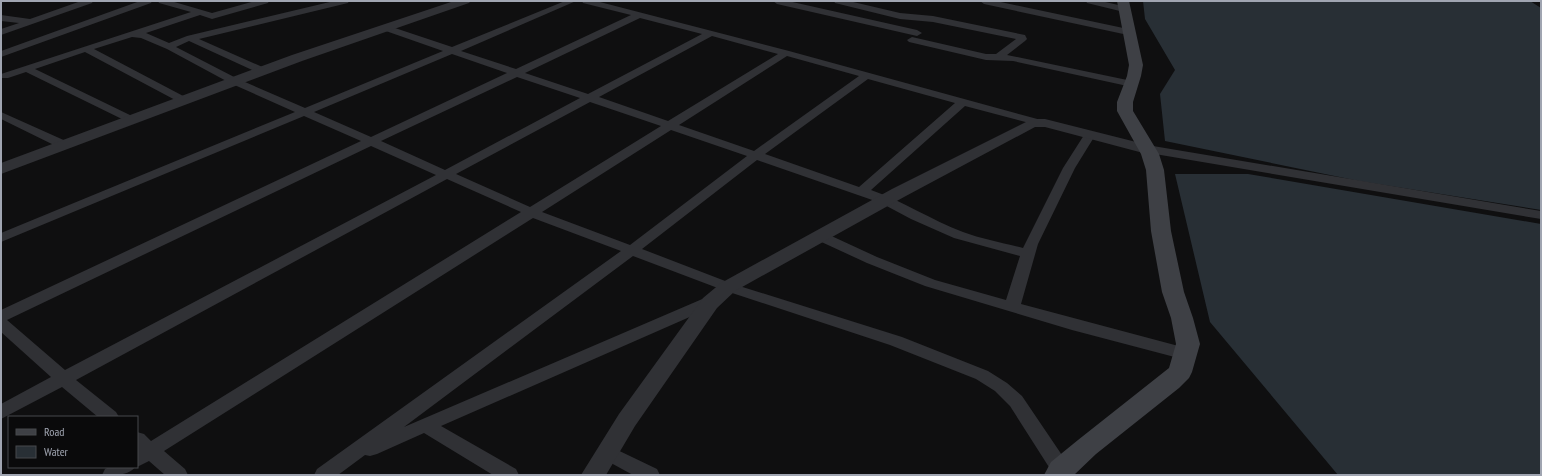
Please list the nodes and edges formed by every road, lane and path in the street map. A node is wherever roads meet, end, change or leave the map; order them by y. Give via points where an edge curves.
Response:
1 (89, 1) edge
2 (148, 1) edge
3 (162, 1) edge
4 (265, 1) edge
5 (344, 1) edge
6 (465, 1) edge
7 (572, 1) edge
8 (586, 1) edge
9 (777, 1) edge
10 (838, 1) edge
11 (984, 1) edge
12 (1090, 1) edge
13 (1124, 5) edge
14 (203, 14) junction
15 (639, 15) junction
16 (1, 18) edge
17 (33, 22) junction
18 (386, 28) junction
19 (228, 29) junction
20 (1, 32) edge
21 (1128, 32) junction
22 (711, 33) junction
23 (131, 34) junction
24 (190, 38) junction
25 (170, 47) junction
26 (86, 49) junction
27 (454, 50) junction
28 (786, 53) junction
29 (1, 54) edge
30 (997, 58) junction
31 (1, 62) edge
32 (22, 70) junction
33 (263, 71) junction
34 (517, 72) junction
35 (867, 75) junction
36 (4, 76) dead end
37 (234, 81) junction
38 (1132, 84) junction
39 (588, 98) junction
40 (183, 100) junction
41 (962, 102) junction
42 (304, 112) junction
43 (1, 115) edge
44 (130, 119) junction
45 (1037, 122) junction
46 (668, 126) junction
47 (1090, 134) junction
48 (369, 142) junction
49 (64, 145) junction
50 (1147, 149) junction
51 (756, 155) junction
52 (1, 169) edge
53 (445, 175) junction
54 (861, 192) junction
55 (886, 200) junction
56 (531, 212) junction
57 (1541, 215) edge
58 (820, 236) junction
59 (1, 238) edge
60 (631, 251) junction
61 (1028, 254) junction
62 (728, 287) junction
63 (713, 301) junction
64 (1012, 307) junction
65 (1, 316) edge
66 (1, 323) edge
67 (1186, 354) junction
68 (64, 379) junction
69 (1, 412) edge
70 (109, 416) edge
71 (425, 425) junction
72 (142, 450) edge
73 (608, 452) junction
74 (346, 459) junction
75 (123, 468) edge
76 (1060, 473) edge
77 (112, 475) edge
78 (178, 475) edge
79 (324, 475) edge
80 (509, 475) edge
81 (593, 475) edge
82 (650, 475) edge

1 - 17 street
2 - 29 street
3 - 14 street
4 - 14 street via 216,15
5 - 19 street
6 - 18 street
7 - 27 street
8 - 15 street
9 - 30 street
10 - 30 street via 900,16 1022,37
11 - 21 street
12 - 13 street
13 - 21 main road
14 - 19 street
14 - 23 street
15 - 22 street
15 - 34 street
16 - 17 street
17 - 20 street
18 - 27 street
18 - 33 street
19 - 24 street
21 - 38 main road via 1136,65
22 - 28 street
22 - 39 street
23 - 25 street via 141,34
23 - 26 street
24 - 25 street
24 - 33 street
25 - 37 street
26 - 32 street
26 - 40 street
27 - 34 street
27 - 42 street
28 - 35 street
28 - 46 street
30 - 38 street via 1013,58
31 - 32 street
32 - 36 street
32 - 44 street
33 - 37 street
34 - 39 street
34 - 48 street
35 - 41 street
35 - 51 street
37 - 40 street
37 - 42 street
38 - 50 main road via 1125,112
39 - 46 street
39 - 53 street
40 - 44 street
41 - 45 street
41 - 54 street
42 - 48 street
42 - 59 street
43 - 49 street
44 - 49 street
45 - 47 street
45 - 55 street
46 - 51 street
46 - 56 street
47 - 50 street
47 - 61 street via 1046,212
48 - 53 street
48 - 65 street
49 - 52 street
50 - 57 street
50 - 67 main road via 1155,170 1161,231 1173,292 1188,344
51 - 54 street
51 - 60 street
53 - 56 street
53 - 68 street
54 - 55 street
55 - 58 street
55 - 61 street via 959,235
56 - 60 street
56 - 72 street
58 - 62 street
58 - 64 street via 930,283
60 - 62 street
60 - 74 street
61 - 64 street
62 - 63 street
62 - 76 street via 896,341 982,375 1001,387 1016,401
63 - 71 street
63 - 73 street via 627,420
64 - 67 street
66 - 68 street
67 - 76 main road via 1180,372 1170,382 1087,447
68 - 69 street
68 - 70 street
71 - 74 street
71 - 80 street
72 - 78 street
73 - 81 street
73 - 82 street
74 - 79 street
75 - 77 street

